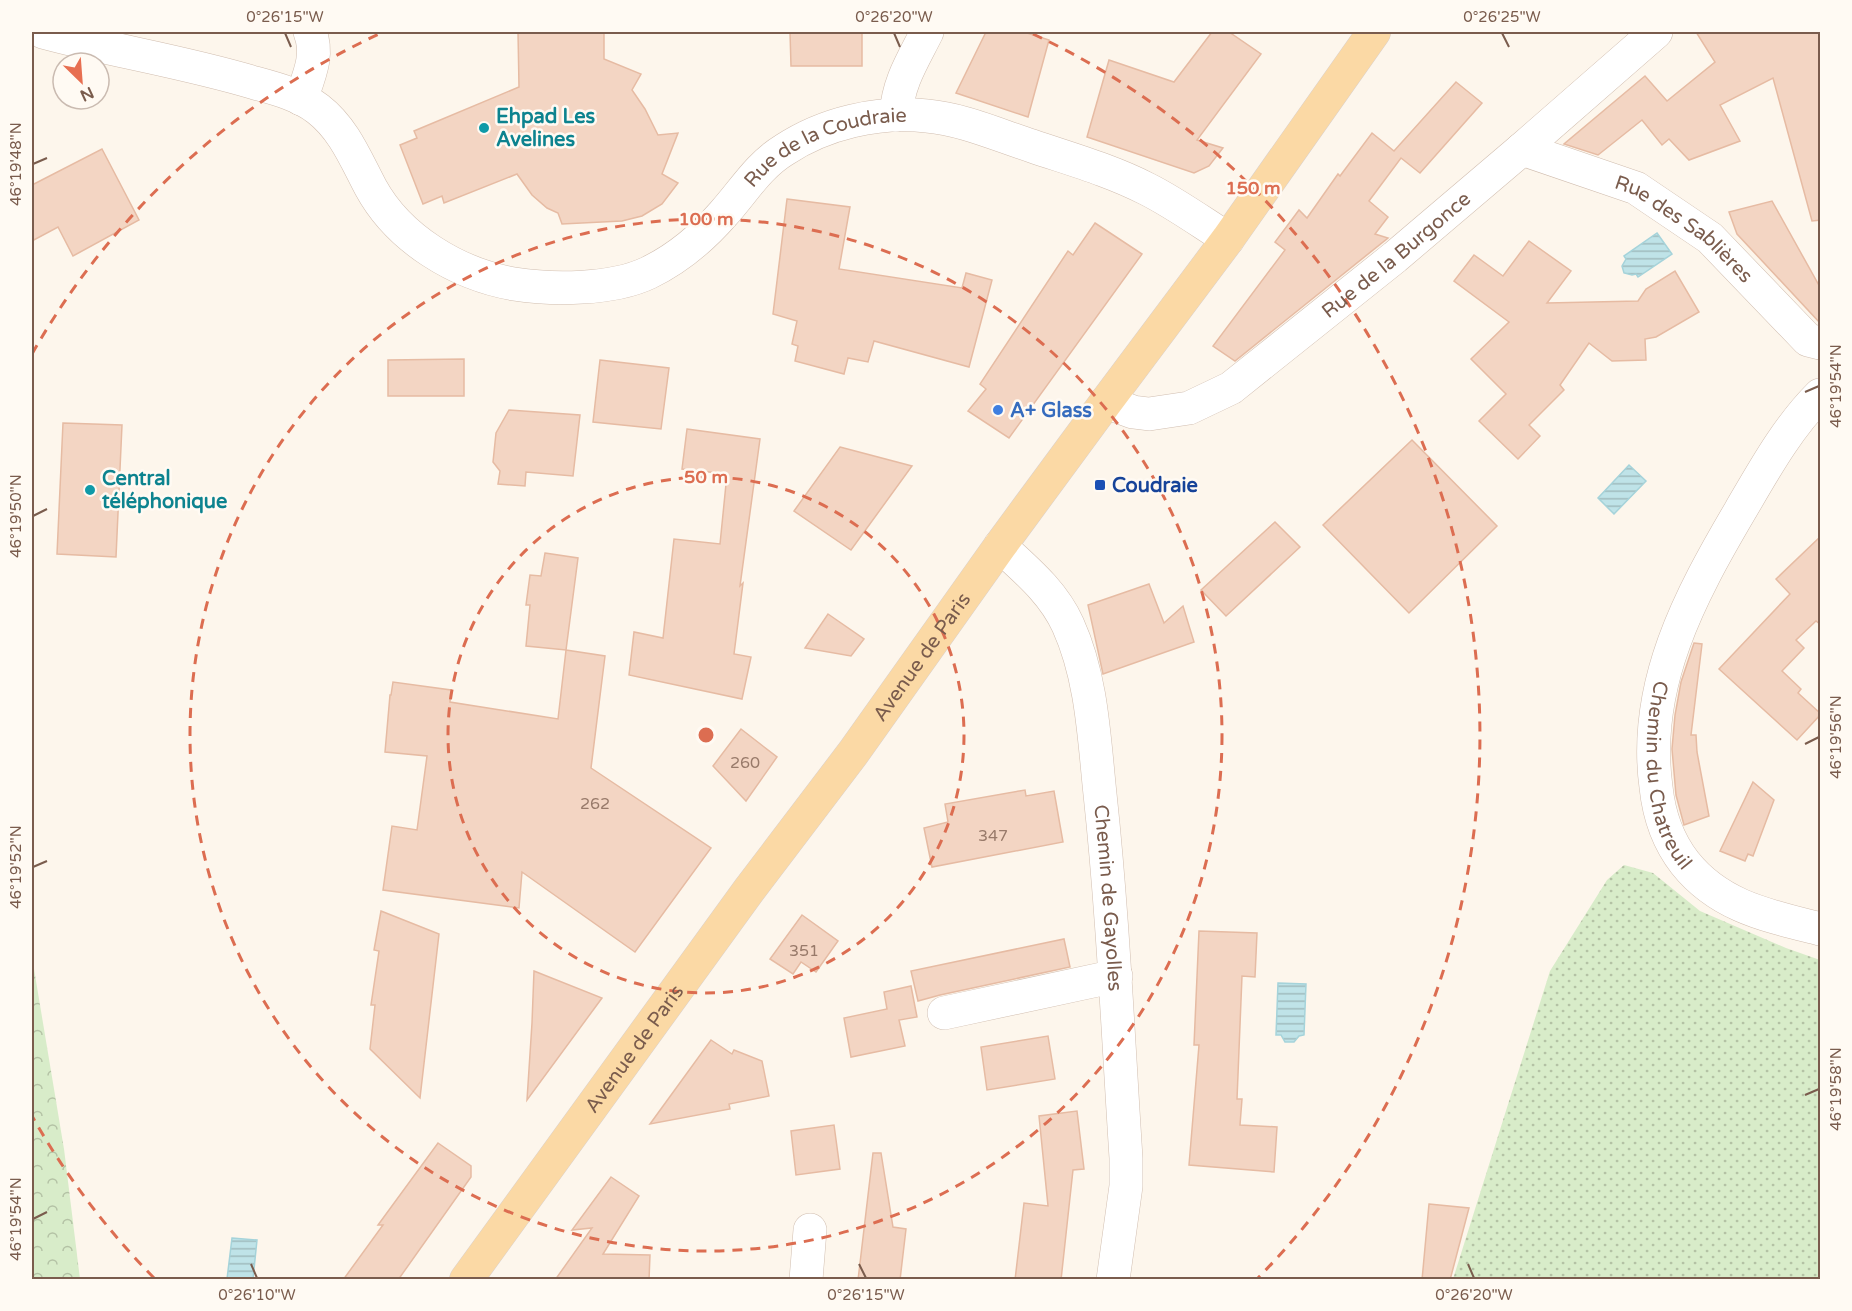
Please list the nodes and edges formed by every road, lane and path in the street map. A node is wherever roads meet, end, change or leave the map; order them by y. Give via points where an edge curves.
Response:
1 (43, 32) edge
2 (310, 32) edge
3 (927, 32) edge
4 (1374, 32) edge
5 (1656, 32) edge
6 (301, 99) junction
7 (896, 115) junction
8 (1522, 149) junction
9 (1228, 239) junction
10 (1821, 343) edge
11 (1821, 395) edge
12 (1106, 402) junction
13 (1000, 546) junction
14 (1821, 929) edge
15 (1116, 976) junction
16 (944, 1013) dead end
17 (810, 1230) dead end
18 (466, 1280) edge
19 (806, 1280) edge
20 (1113, 1280) edge

1 - 6 street, Rue de la Coudraie via 231,76
2 - 6 street via 314,60
3 - 7 street via 900,86
4 - 9 main road, Avenue de Paris
5 - 8 street, Rue de la Burgonce
6 - 7 street, Rue de la Coudraie via 317,108 347,142 381,204 434,254 512,284 549,286 620,282 647,273 704,235 766,163 783,150 840,124
7 - 9 street, Rue de la Coudraie via 929,116 972,126 1108,172 1149,189
8 - 10 street, Rue des Sablières via 1636,188 1710,238 1808,340
8 - 12 street, Rue de la Burgonce via 1395,257 1230,388 1189,408 1149,414
9 - 12 main road, Avenue de Paris
11 - 14 street, Chemin du Chatreuil via 1804,411 1778,448 1714,556 1671,647 1653,732 1653,767 1662,823 1685,863 1726,899 1759,914
12 - 13 main road, Avenue de Paris
13 - 15 street, Chemin de Gayolles via 1047,590 1068,624 1089,690
13 - 18 main road, Avenue de Paris
15 - 16 street
15 - 20 street, Chemin de Gayolles via 1126,1186
17 - 19 street

